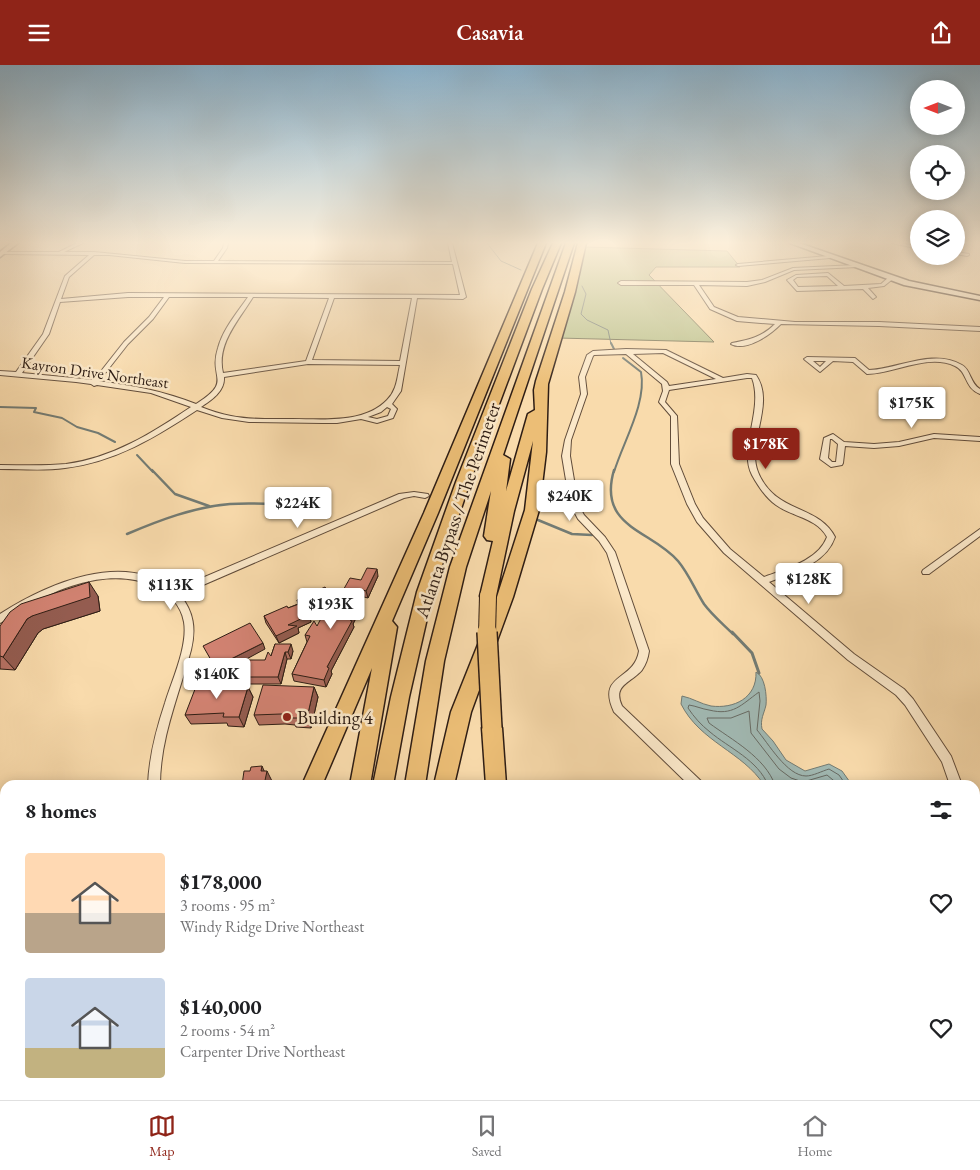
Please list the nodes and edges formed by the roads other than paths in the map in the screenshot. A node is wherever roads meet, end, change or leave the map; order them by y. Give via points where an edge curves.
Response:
1 (61, 291) edge
2 (462, 291) edge
3 (534, 291) edge
4 (537, 291) edge
5 (543, 291) edge
6 (570, 291) edge
7 (701, 291) edge
8 (868, 291) edge
9 (943, 291) edge
10 (168, 295) junction
11 (251, 296) junction
12 (332, 296) junction
13 (415, 297) junction
14 (463, 297) joint
15 (873, 297) dead end
16 (980, 298) edge
17 (58, 301) junction
18 (778, 323) junction
19 (980, 329) edge
20 (734, 344) dead end
21 (626, 351) junction
22 (831, 359) dead end
23 (308, 362) junction
24 (403, 363) junction
25 (0, 373) edge
26 (18, 374) junction
27 (222, 375) junction
28 (721, 379) junction
29 (542, 381) junction
30 (94, 383) junction
31 (667, 387) junction
32 (980, 392) edge
33 (388, 404) junction
34 (196, 407) junction
35 (362, 417) junction
36 (508, 419) junction
37 (980, 439) edge
38 (842, 444) dead end
39 (0, 467) edge
40 (425, 496) dead end
41 (980, 532) edge
42 (926, 571) dead end
43 (762, 581) junction
44 (174, 594) junction
45 (488, 596) junction
46 (393, 601) junction
47 (0, 619) edge
48 (155, 780) edge
49 (314, 780) edge
50 (361, 780) edge
51 (384, 780) edge
52 (416, 780) edge
53 (445, 780) edge
54 (496, 780) edge
55 (691, 780) edge
56 (954, 780) edge

1 - 17 street
2 - 14 street
3 - 46 highway
4 - 51 highway, Atlanta Bypass / The Perimeter via 462,482 425,592
5 - 36 highway, Atlanta Bypass / The Perimeter
6 - 29 highway
7 - 18 street via 712,308 723,315
8 - 15 street
9 - 16 main road
10 - 11 street
10 - 17 street
10 - 30 street
11 - 12 street
11 - 27 street via 220,349 218,359
12 - 13 street
12 - 23 street
13 - 14 street
13 - 24 street, Kayron Drive Northeast
17 - 26 street via 46,335
18 - 19 street
18 - 20 street via 752,342
21 - 28 street via 664,351
21 - 31 street via 662,379
21 - 55 street via 590,355 582,377 584,394 566,448 572,497 581,517 611,552 644,651 640,667 614,689 614,702
22 - 32 street via 855,360 867,372 904,365 950,362 960,365 972,389
23 - 24 street
23 - 27 street
24 - 33 street, Kayron Drive Northeast via 398,391
25 - 26 street, Kayron Drive Northeast
26 - 30 street, Kayron Drive Northeast
27 - 34 street via 218,390
28 - 31 street
28 - 43 street via 754,376 760,402 752,458 754,471 778,503 816,521 830,537 828,545 809,563
29 - 45 highway
29 - 53 highway via 532,510 462,712
30 - 34 street, Kayron Drive Northeast via 155,392
31 - 43 street via 662,402 674,416 675,464 691,504 714,537
33 - 35 street, Kayron Drive Northeast
33 - 35 street, Kayron Drive Northeast via 394,409 391,417 382,421
34 - 35 street, Kayron Drive Northeast via 223,416 256,421 334,421
34 - 39 street via 136,445 103,459 62,467
36 - 45 highway via 493,521
36 - 52 highway, Atlanta Bypass / The Perimeter via 448,604
37 - 38 street via 941,435 888,446
40 - 44 street via 402,496
41 - 42 street
43 - 56 street via 851,657 900,692 947,760
44 - 47 street via 158,583 138,578 90,578 52,589
44 - 48 street via 186,613 190,634 159,747
45 - 54 highway, bridge via 487,647
46 - 49 highway
46 - 50 highway

